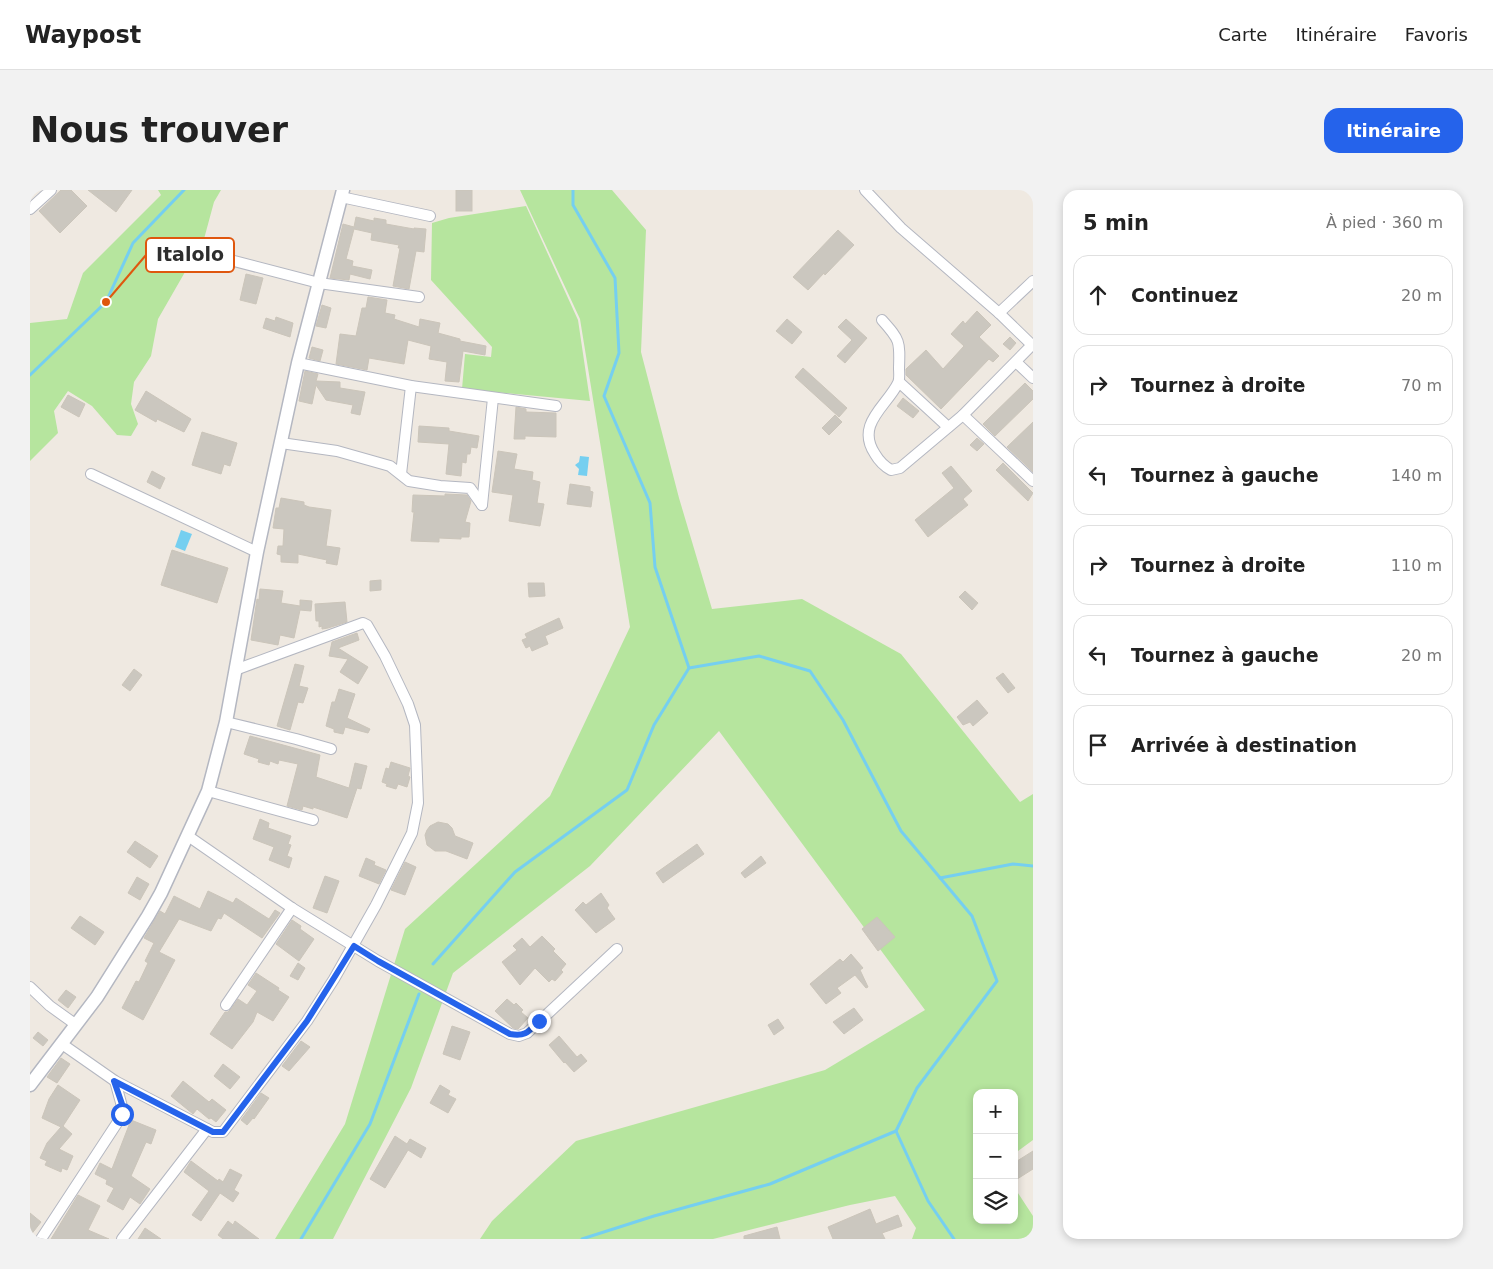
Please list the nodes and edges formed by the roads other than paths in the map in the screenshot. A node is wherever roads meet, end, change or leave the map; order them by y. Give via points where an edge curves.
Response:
1 (51, 190) edge
2 (865, 190) edge
3 (342, 193) edge
4 (30, 209) edge
5 (430, 216) dead end
6 (207, 254) dead end
7 (1033, 281) edge
8 (319, 283) junction
9 (418, 297) dead end
10 (999, 313) junction
11 (882, 320) dead end
12 (1033, 345) edge
13 (298, 362) junction
14 (1016, 362) junction
15 (1033, 378) edge
16 (899, 382) junction
17 (411, 386) junction
18 (492, 398) junction
19 (556, 406) dead end
20 (963, 415) junction
21 (948, 427) junction
22 (281, 443) junction
23 (91, 474) dead end
24 (401, 474) junction
25 (1033, 481) edge
26 (257, 552) junction
27 (235, 670) junction
28 (226, 722) junction
29 (331, 749) dead end
30 (208, 791) junction
31 (313, 820) dead end
32 (188, 836) junction
33 (292, 908) junction
34 (354, 946) junction
35 (617, 949) dead end
36 (30, 987) edge
37 (226, 1005) dead end
38 (75, 1024) junction
39 (62, 1044) junction
40 (114, 1081) junction
41 (30, 1085) edge
42 (207, 1129) junction
43 (41, 1239) edge
44 (122, 1239) edge

1 - 4 street
2 - 10 street via 901,228
3 - 5 street
3 - 8 street
6 - 8 street
7 - 10 street
8 - 9 street
8 - 13 street
10 - 12 street
11 - 16 street via 900,344
12 - 14 street
13 - 17 street
13 - 22 street
14 - 15 street
14 - 20 street
16 - 21 street
16 - 21 street via 877,410 871,425 871,449 879,461 892,470 900,468
17 - 18 street
17 - 24 street
18 - 19 street
18 - 24 street via 482,505 470,488 409,481
20 - 21 street
20 - 25 street
22 - 24 street via 337,451 390,466
22 - 26 street
23 - 26 street
26 - 27 street
27 - 28 street
27 - 34 street via 363,624 386,656 408,704 415,725 418,781 415,820 404,850
28 - 29 street
28 - 30 street
30 - 31 street
30 - 32 street
32 - 33 street
32 - 38 street via 148,916 97,997
33 - 34 street
33 - 37 street
34 - 35 street via 510,1034 519,1036 527,1033
34 - 42 street via 307,1021 225,1129 219,1133
36 - 38 street
38 - 39 street
39 - 40 street
39 - 41 street
40 - 42 street
40 - 43 street via 123,1110 121,1118
42 - 44 street

